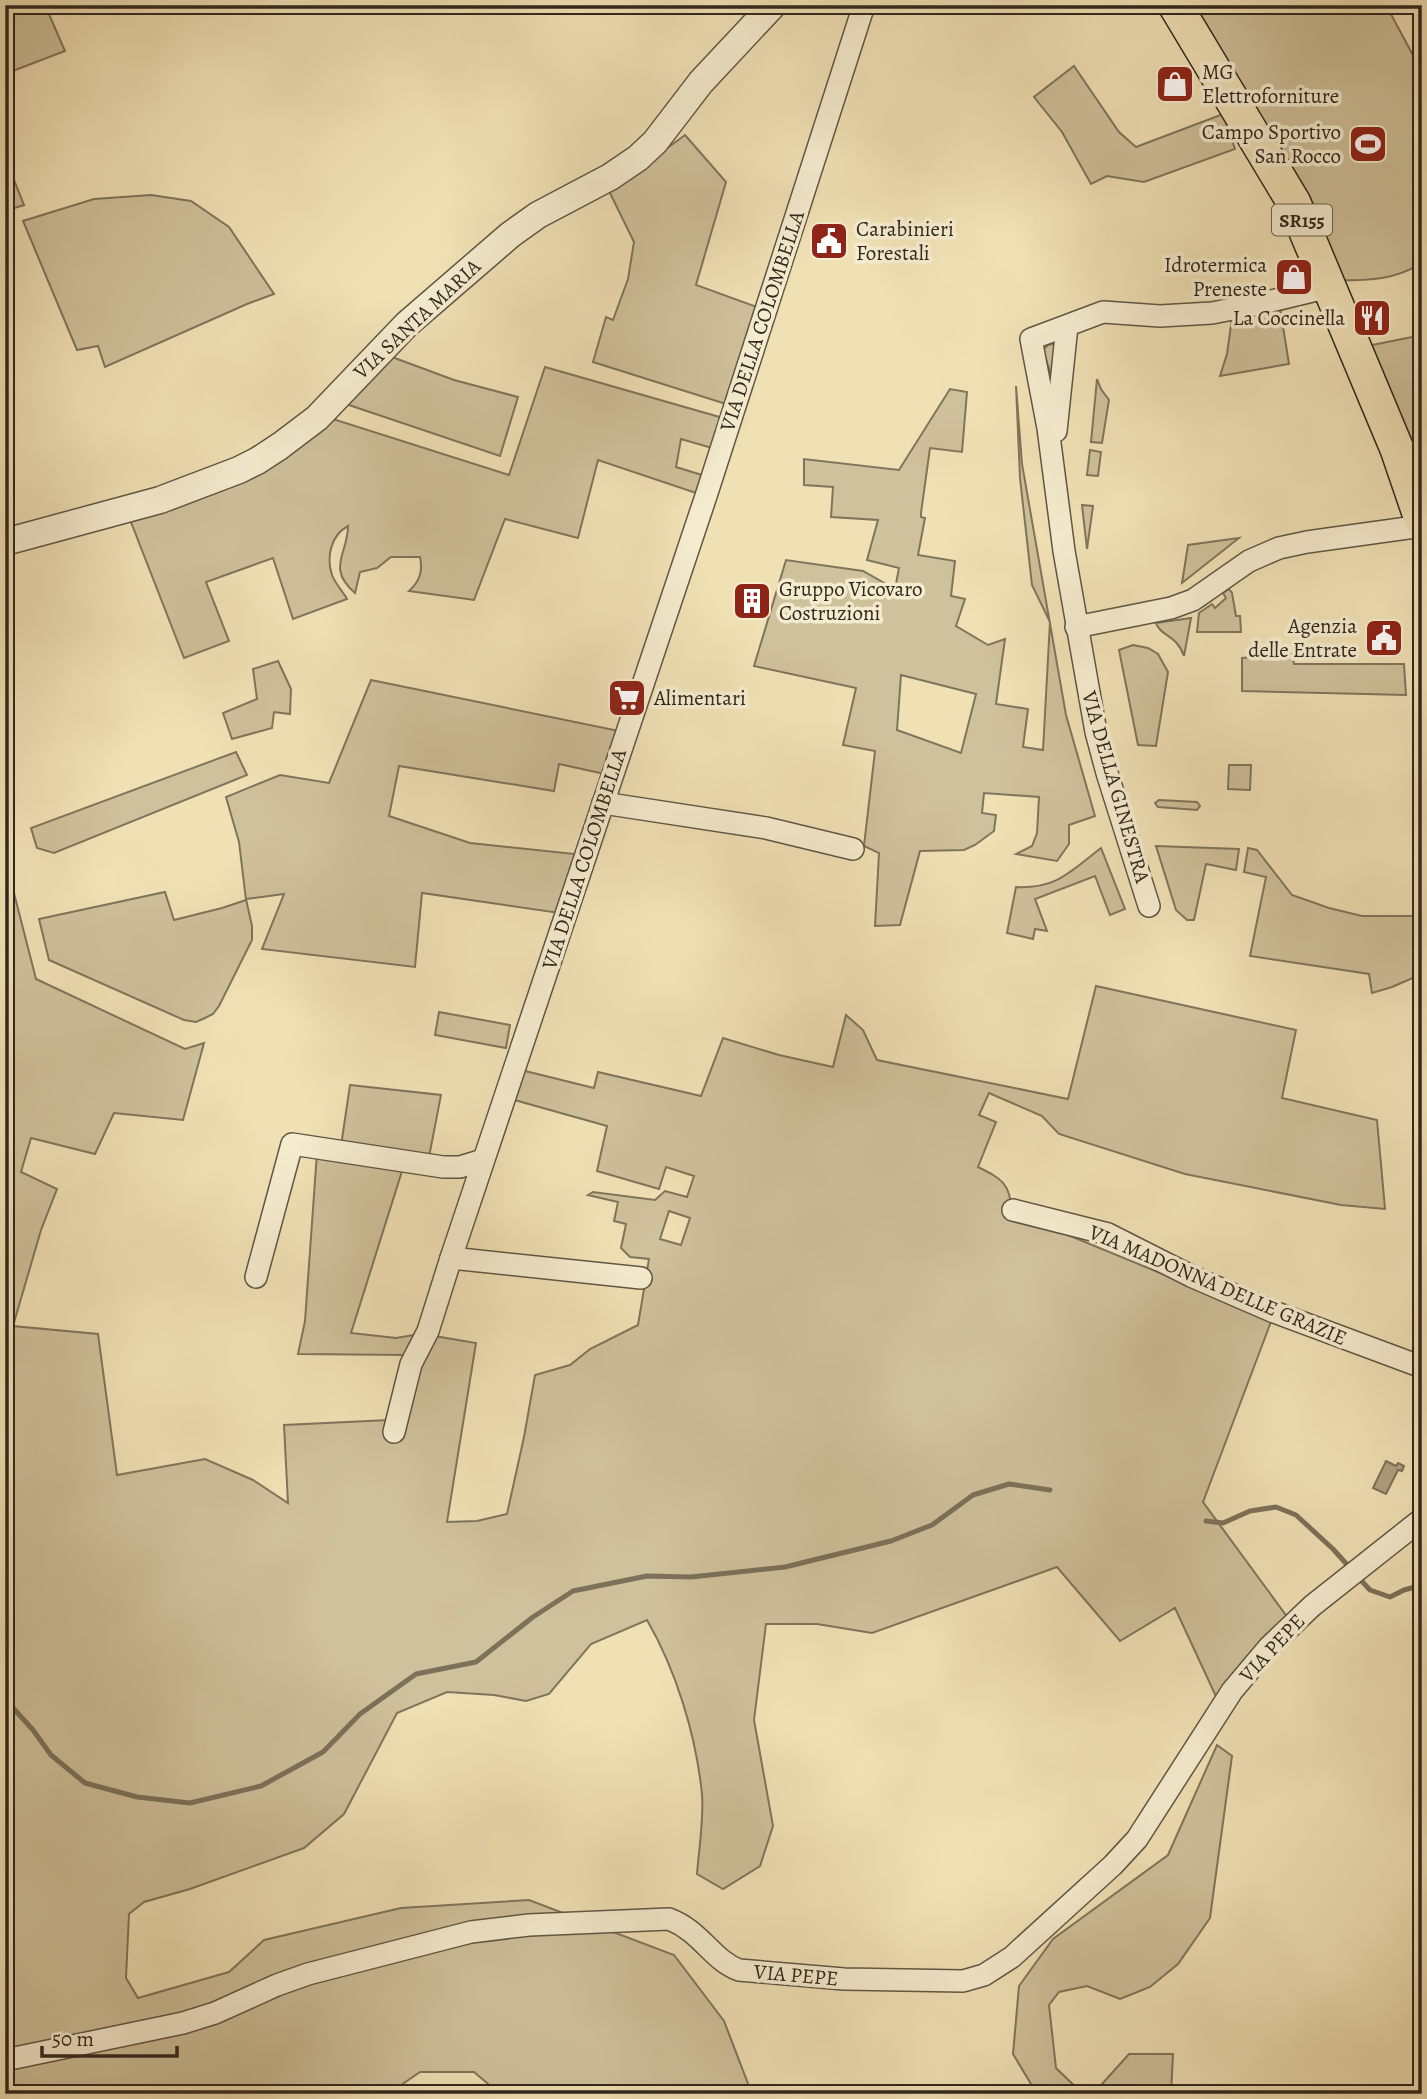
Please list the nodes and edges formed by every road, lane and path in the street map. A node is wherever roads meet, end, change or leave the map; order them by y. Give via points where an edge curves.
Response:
1 (773, 5) edge
2 (864, 5) edge
3 (1175, 5) edge
4 (1329, 287) junction
5 (1067, 326) junction
6 (1053, 458) junction
7 (1422, 524) edge
8 (5, 542) edge
9 (1076, 627) junction
10 (603, 803) junction
11 (853, 849) dead end
12 (1149, 906) dead end
13 (484, 1160) junction
14 (1013, 1210) dead end
15 (451, 1258) junction
16 (256, 1277) dead end
17 (641, 1278) dead end
18 (1422, 1367) edge
19 (394, 1433) dead end
20 (1422, 1519) edge
21 (5, 2060) edge

1 - 8 street, VIA SANTA MARIA via 638,158 510,234 407,324 317,418 280,446 239,470 160,500
2 - 10 street, VIA DELLA COLOMBELLA
3 - 4 main road, SR155 via 1290,195
4 - 5 street, VIA DELLA GINESTRA via 1212,313 1103,312
4 - 7 main road, SR155 via 1400,458
5 - 6 street, VIA DELLA GINESTRA
5 - 6 street, VIA DELLA GINESTRA via 1031,339
6 - 9 street, VIA DELLA GINESTRA
7 - 9 street via 1279,548 1249,561 1193,600
9 - 12 street, VIA DELLA GINESTRA via 1096,732
10 - 11 street via 757,826
10 - 13 street, VIA DELLA COLOMBELLA
13 - 15 street, VIA DELLA COLOMBELLA
13 - 16 street via 443,1167 292,1144
14 - 18 street, VIA MADONNA DELLE GRAZIE via 1108,1234 1274,1312
15 - 17 street
15 - 19 street, VIA DELLA COLOMBELLA via 428,1331 411,1364
20 - 21 street, VIA PEPE via 1283,1633 1221,1708 1129,1849 1012,1957 977,1978 844,1979 739,1970 726,1964 691,1930 669,1919 521,1926 450,1937 308,1974 173,2026

